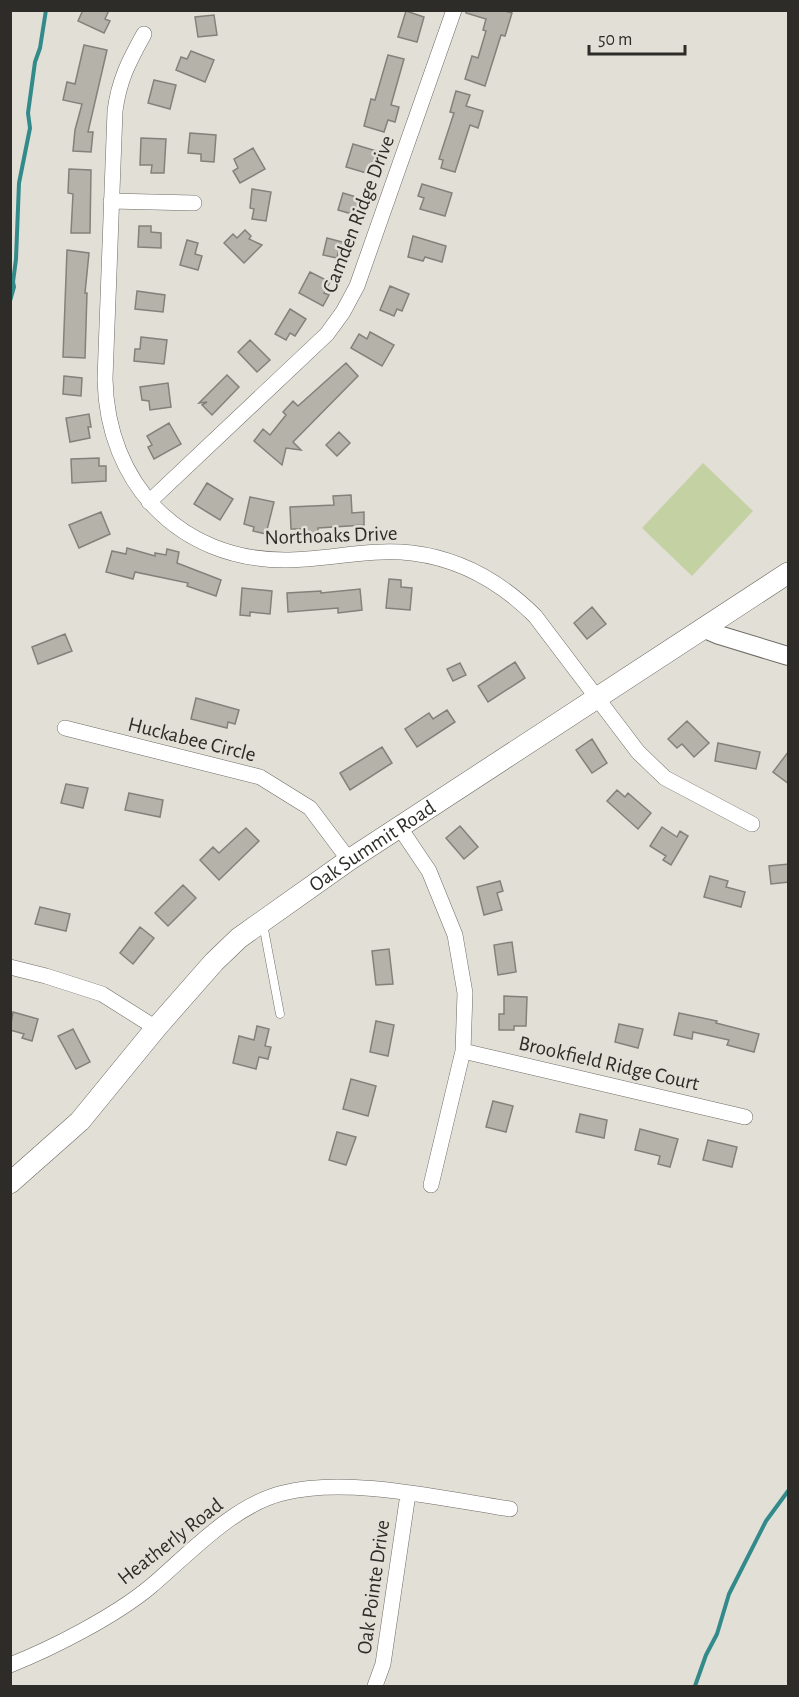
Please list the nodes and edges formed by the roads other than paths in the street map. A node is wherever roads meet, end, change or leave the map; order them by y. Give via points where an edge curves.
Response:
1 (454, 10) edge
2 (144, 34) dead end
3 (111, 201) junction
4 (194, 203) dead end
5 (149, 502) junction
6 (789, 573) edge
7 (705, 629) junction
8 (789, 656) edge
9 (598, 699) junction
10 (65, 728) dead end
11 (752, 824) dead end
12 (400, 828) junction
13 (349, 860) junction
14 (262, 920) junction
15 (10, 967) edge
16 (280, 1014) dead end
17 (156, 1028) junction
18 (463, 1051) junction
19 (745, 1116) dead end
20 (10, 1183) edge
21 (431, 1185) dead end
22 (408, 1494) junction
23 (510, 1509) dead end
24 (10, 1665) edge
25 (375, 1686) edge

1 - 5 street, Camden Ridge Drive via 357,286 343,312 327,334
2 - 3 street, Northoaks Drive via 118,88
3 - 4 street
3 - 5 street, Northoaks Drive via 107,408 114,443
5 - 9 street, Northoaks Drive via 200,541 247,557 288,560 387,551 414,553 477,572 511,594 535,616
6 - 7 main road, Oak Summit Road
7 - 8 street
7 - 9 main road, Oak Summit Road
9 - 11 street, Northoaks Drive via 638,752 665,778
9 - 12 main road, Oak Summit Road
10 - 13 street, Huckabee Circle via 260,777 310,808
12 - 13 main road, Oak Summit Road
12 - 18 street via 429,871 455,935 465,993
13 - 14 main road, Oak Summit Road
14 - 16 lane
14 - 17 main road, Oak Summit Road via 214,962
15 - 17 street via 102,994
17 - 20 main road, Oak Summit Road via 80,1120
18 - 19 street, Brookfield Ridge Court
18 - 21 street
22 - 23 street, Heatherly Road
22 - 24 street, Heatherly Road via 355,1487 282,1493 246,1509 202,1540 148,1588 101,1620
22 - 25 street, Oak Pointe Drive via 383,1664

